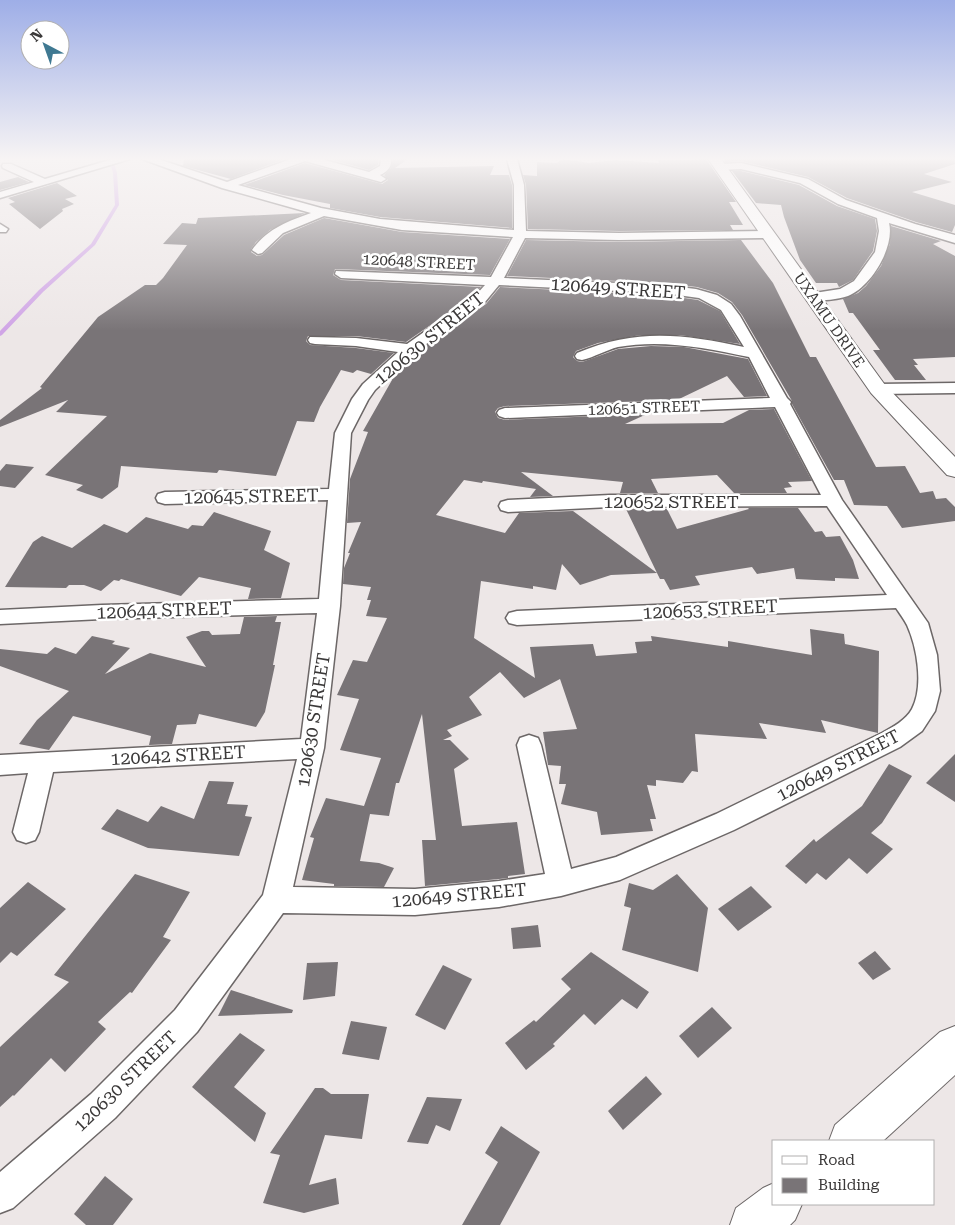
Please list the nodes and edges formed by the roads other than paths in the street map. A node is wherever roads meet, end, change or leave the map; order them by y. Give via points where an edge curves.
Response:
1 (313, 216) edge
2 (347, 216) edge
3 (519, 216) edge
4 (755, 216) edge
5 (882, 217) joint
6 (768, 234) junction
7 (520, 235) junction
8 (955, 239) edge
9 (258, 250) dead end
10 (341, 274) dead end
11 (495, 282) junction
12 (813, 297) junction
13 (315, 340) dead end
14 (410, 349) junction
15 (753, 353) junction
16 (582, 356) dead end
17 (955, 388) edge
18 (878, 389) junction
19 (783, 402) junction
20 (505, 413) dead end
21 (955, 470) edge
22 (338, 494) junction
23 (166, 498) dead end
24 (834, 500) junction
25 (508, 506) dead end
26 (903, 601) junction
27 (329, 606) junction
28 (0, 617) edge
29 (517, 618) dead end
30 (529, 745) dead end
31 (312, 748) junction
32 (43, 763) junction
33 (0, 766) edge
34 (26, 832) dead end
35 (561, 884) junction
36 (276, 900) junction
37 (955, 1047) edge
38 (851, 1140) edge
39 (0, 1195) edge
40 (778, 1205) edge
41 (753, 1225) edge

1 - 9 street via 274,232
2 - 7 street via 404,226
3 - 7 street
4 - 6 street, UXAMU DRIVE
5 - 8 street
5 - 12 street via 885,231 881,252 859,284 844,292
6 - 7 street
6 - 12 street, UXAMU DRIVE
7 - 11 street, 120630 STREET
10 - 11 street, 120648 STREET
11 - 14 street, 120630 STREET via 480,299
11 - 15 street, 120649 STREET via 613,286 701,294 728,309
12 - 18 street, UXAMU DRIVE
13 - 14 street
14 - 22 street, 120630 STREET via 370,387 350,415 343,433
15 - 16 street via 722,346 637,340 616,343
15 - 19 street, 120649 STREET
17 - 18 street
18 - 21 street, UXAMU DRIVE
19 - 20 street, 120651 STREET
19 - 24 street, 120649 STREET
22 - 23 street, 120645 STREET
22 - 27 street, 120630 STREET
24 - 25 street, 120652 STREET via 610,501
24 - 26 street, 120649 STREET
26 - 29 street, 120653 STREET
26 - 35 street, 120649 STREET via 924,640 929,693 923,712 909,729 725,822 620,868
27 - 28 street, 120644 STREET
27 - 31 street, 120630 STREET
30 - 35 street
31 - 32 street, 120642 STREET
31 - 36 street, 120630 STREET
32 - 33 street, 120642 STREET
32 - 34 street
35 - 36 street, 120649 STREET via 415,902
36 - 39 street, 120630 STREET via 186,1021 103,1106
37 - 38 street
40 - 41 street

